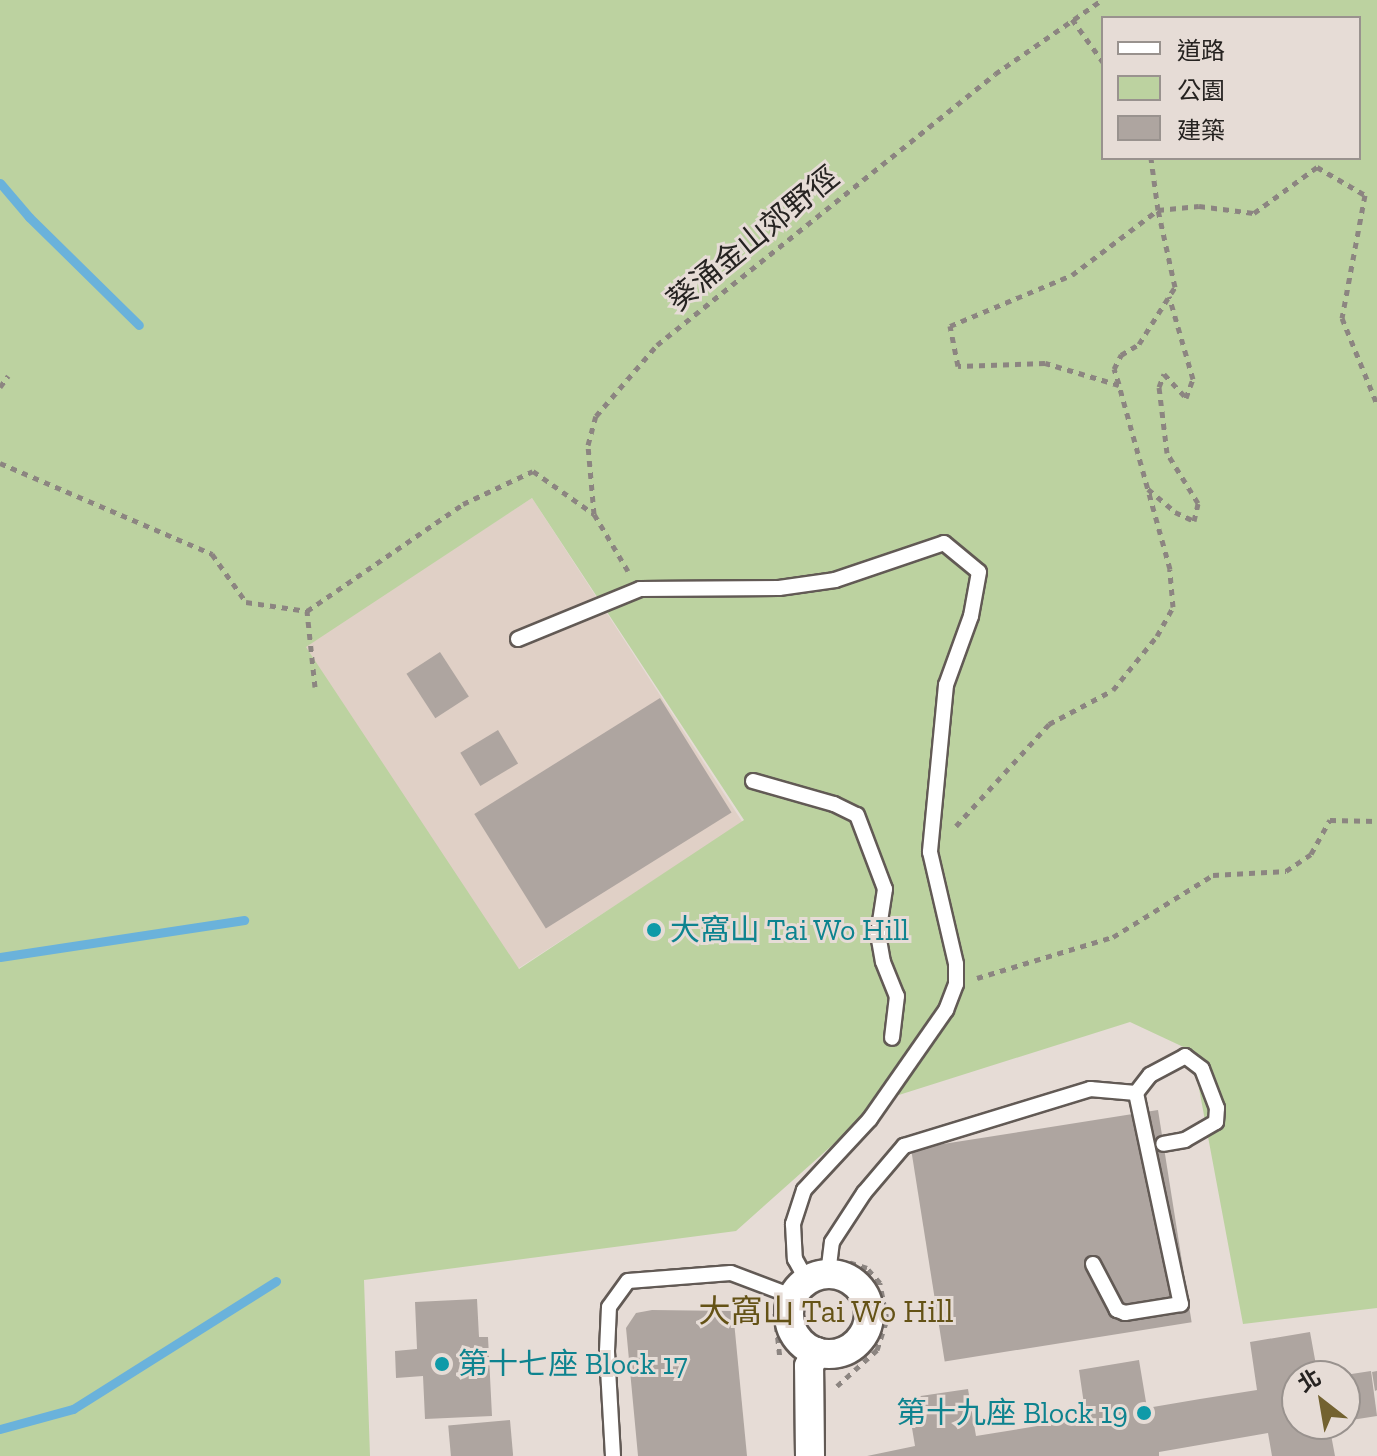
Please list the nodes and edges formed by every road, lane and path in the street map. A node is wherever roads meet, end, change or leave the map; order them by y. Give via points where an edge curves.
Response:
1 (1102, 0) edge
2 (1072, 19) junction
3 (1101, 59) edge
4 (1151, 160) edge
5 (1158, 210) junction
6 (1169, 296) junction
7 (8, 376) dead end
8 (1119, 385) junction
9 (0, 387) edge
10 (1377, 404) edge
11 (0, 463) edge
12 (1147, 489) junction
13 (594, 514) junction
14 (640, 589) junction
15 (307, 611) junction
16 (518, 639) dead end
17 (315, 687) dead end
18 (753, 781) dead end
19 (1377, 821) edge
20 (930, 852) junction
21 (956, 984) junction
22 (892, 1038) dead end
23 (1136, 1093) junction
24 (1163, 1144) dead end
25 (1093, 1264) dead end
26 (809, 1283) junction
27 (816, 1352) junction
28 (613, 1456) edge
29 (810, 1456) edge

1 - 2 path, 葵涌金山郊野徑
2 - 3 path
2 - 13 path, 葵涌金山郊野徑 via 995,74 657,345 596,416 588,445
4 - 5 path
5 - 6 path via 1175,287
5 - 8 path via 1072,275 950,326 958,366 1045,363
5 - 10 path via 1199,206 1254,213 1317,167 1365,195 1342,318
6 - 8 path via 1139,344 1121,355 1114,369
6 - 12 path via 1193,379 1186,398 1164,374 1159,387 1167,453 1198,503 1194,521
7 - 9 path
8 - 12 path
11 - 15 path via 212,554 246,602
12 - 20 path via 1170,569 1173,607 1157,636 1113,690 1049,724
13 - 14 path, 葵涌金山郊野徑
13 - 15 path via 533,471 463,504
14 - 16 lane
14 - 20 lane via 779,588 835,580 944,543 979,572 971,616 946,685
15 - 17 path
18 - 22 lane via 857,815 885,889 878,934 897,996
19 - 21 path via 1330,820 1311,854 1286,871 1213,875 1113,937
20 - 21 lane
21 - 26 lane via 946,1010 870,1119 804,1190 793,1224 795,1259
23 - 24 lane via 1162,1066 1185,1056 1202,1069 1217,1108 1216,1122 1185,1140
23 - 25 lane via 1181,1304 1117,1310
23 - 26 lane via 1090,1089 904,1146 864,1193
26 - 27 street via 789,1318 798,1340
26 - 27 street via 853,1281 862,1291 869,1317 847,1350
26 - 28 lane via 731,1273 628,1281 609,1307
27 - 29 street via 809,1366

